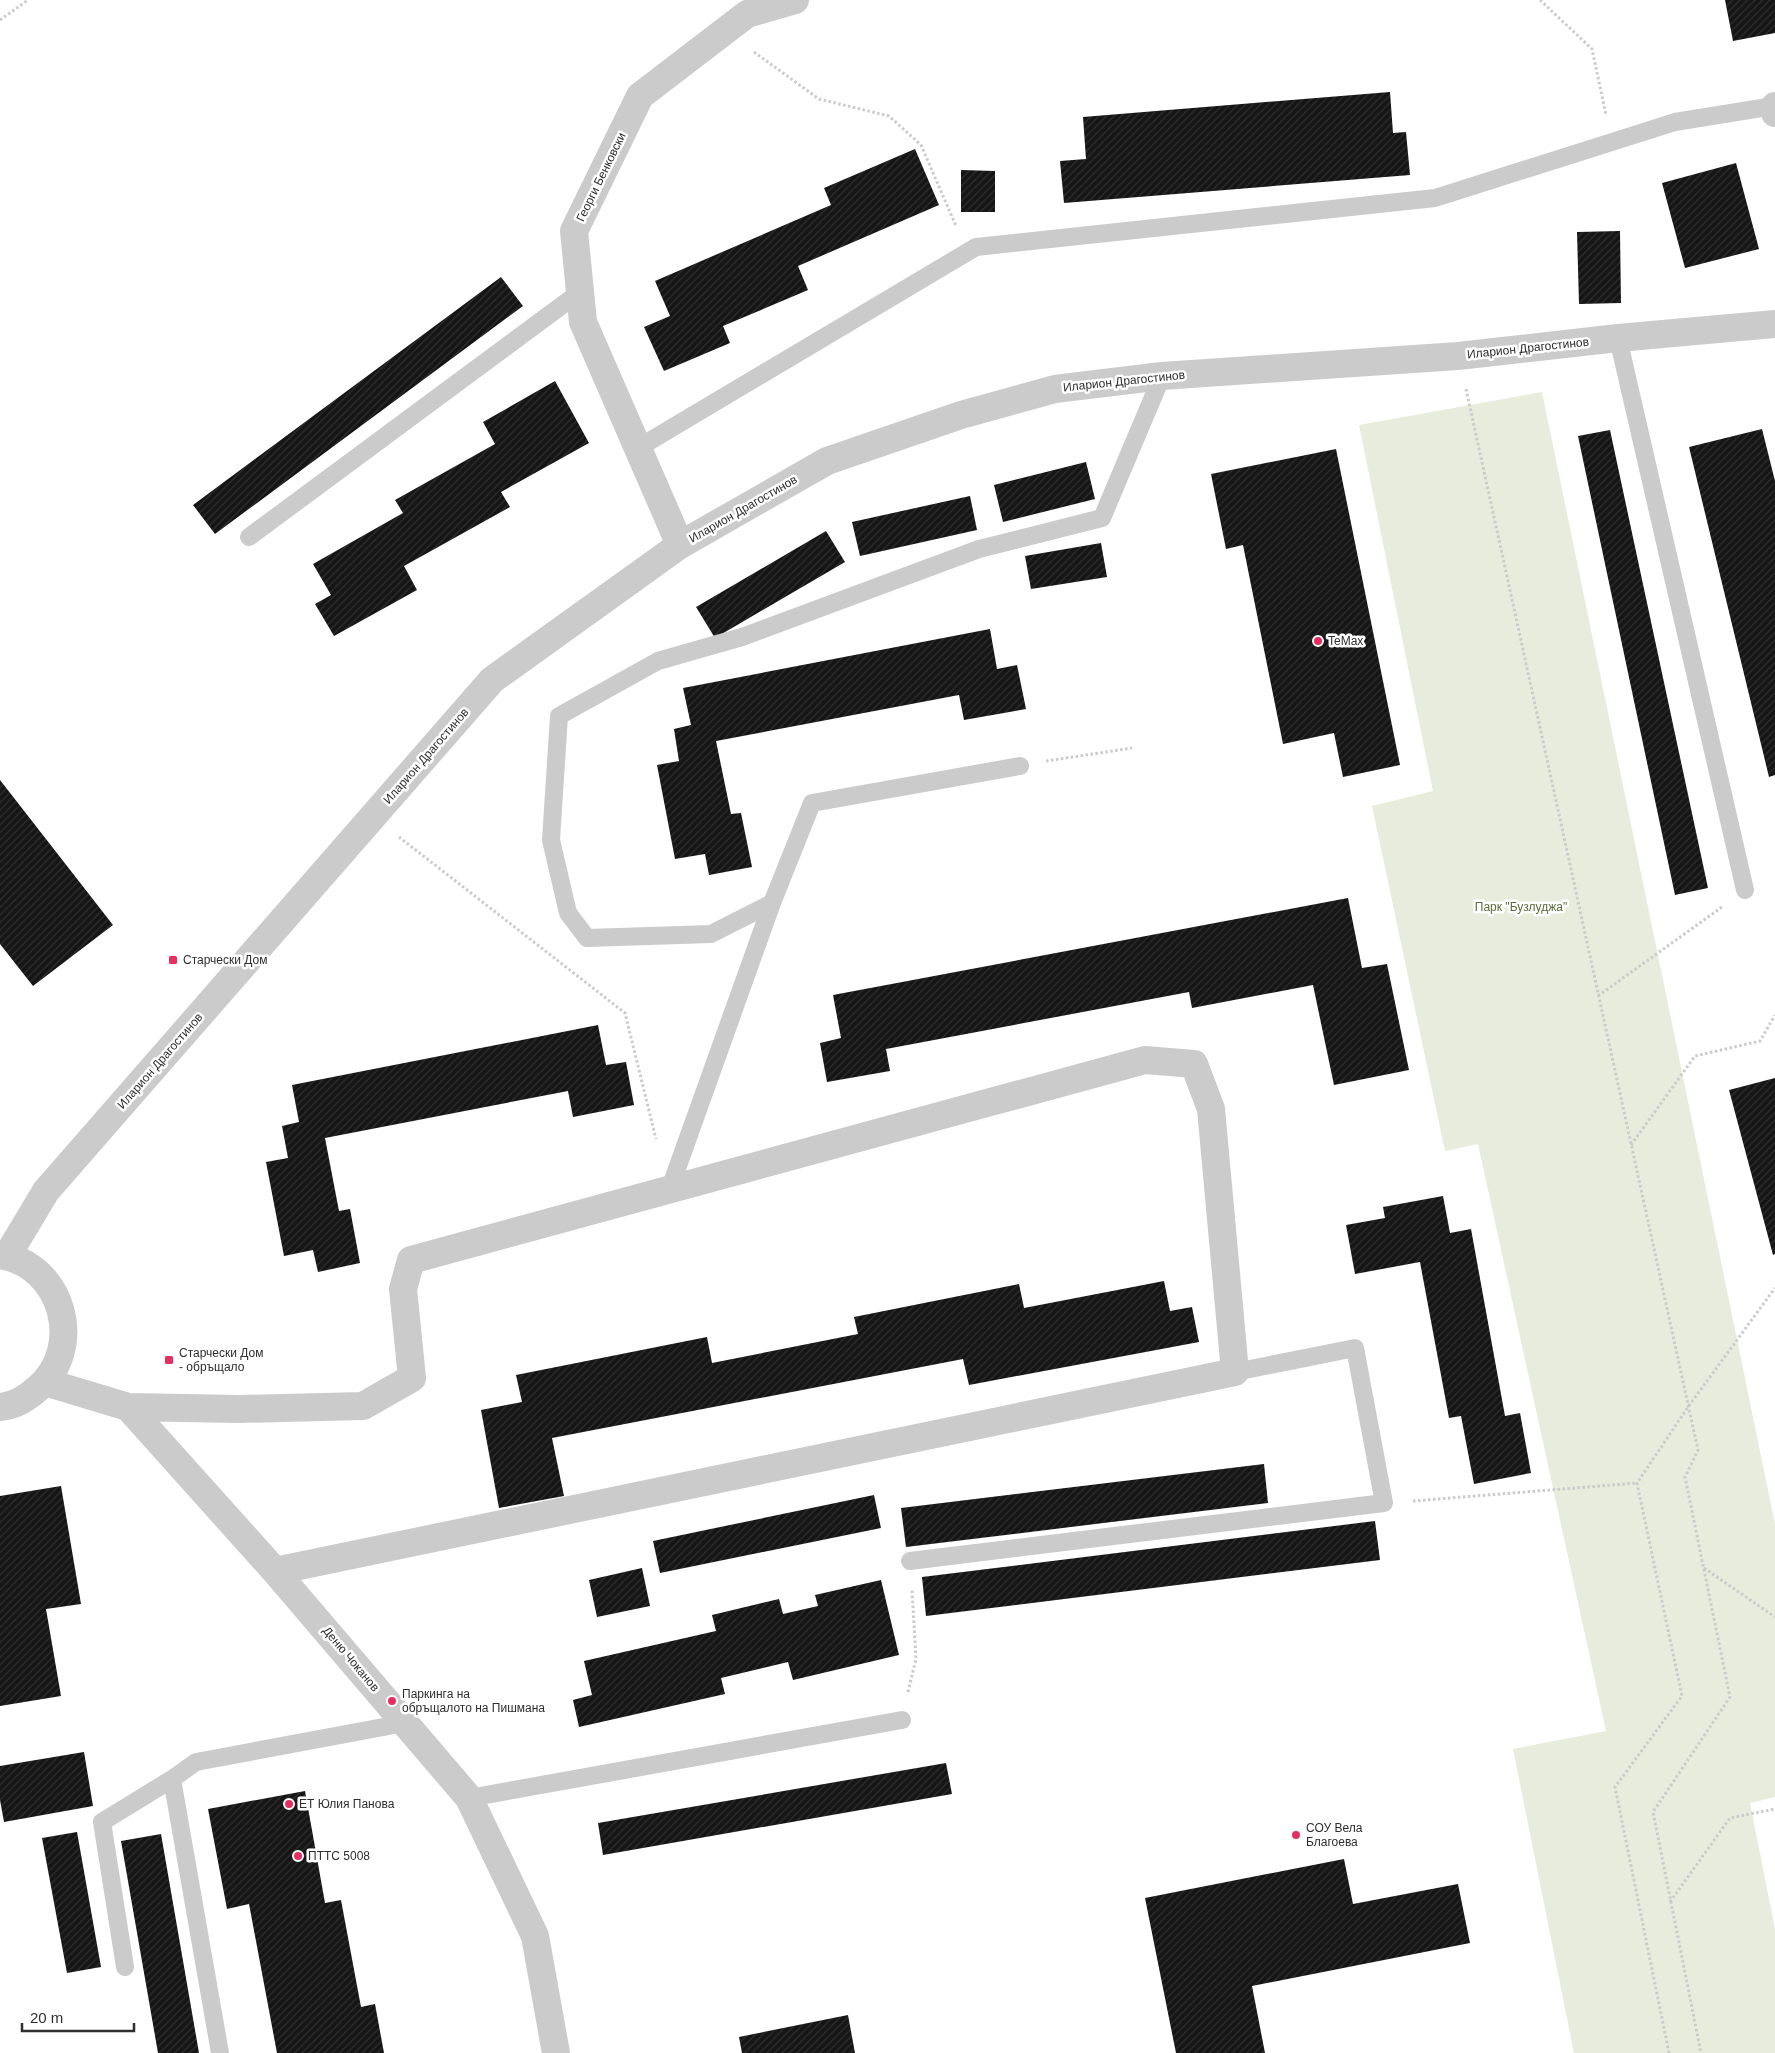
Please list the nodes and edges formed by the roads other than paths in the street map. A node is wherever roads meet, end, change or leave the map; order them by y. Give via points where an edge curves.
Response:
1 (795, 0) edge
2 (1775, 108) edge
3 (580, 292) junction
4 (1775, 324) edge
5 (1618, 338) junction
6 (1162, 376) junction
7 (638, 448) junction
8 (249, 537) dead end
9 (680, 545) junction
10 (1020, 766) road end
11 (1745, 890) road end
12 (772, 903) junction
13 (669, 1191) junction
14 (3, 1255) edge
15 (1235, 1372) junction
16 (45, 1382) junction
17 (0, 1407) edge
18 (128, 1407) junction
19 (910, 1561) road end
20 (276, 1571) junction
21 (902, 1720) road end
22 (405, 1723) junction
23 (172, 1779) junction
24 (469, 1798) junction
25 (125, 1967) dead end
26 (220, 2053) edge
27 (556, 2053) edge

1 - 3 street, Георги Бенковски via 747,14 640,96 574,231
2 - 7 lane via 1675,122 1435,198 976,247
3 - 7 street, Георги Бенковски via 583,322
3 - 8 lane
4 - 5 street, Иларион Драгостинов
5 - 6 street, Иларион Драгостинов via 1458,356
5 - 11 lane
6 - 9 street, Иларион Драгостинов via 1055,389 961,415 827,461
6 - 12 lane via 1102,518 979,549 742,636 658,661 559,716 551,840 568,913 587,938 711,934
7 - 9 street, Георги Бенковски
9 - 14 street, Иларион Драгостинов via 492,680 46,1191
10 - 12 lane via 812,803
12 - 13 lane
13 - 15 street via 1145,1060 1194,1064 1211,1109
13 - 18 street via 411,1260 403,1289 412,1378 363,1406
14 - 16 street via 25,1264 41,1276 61,1308 62,1347 56,1366
15 - 19 lane via 1354,1348 1384,1503
15 - 20 street
16 - 17 street via 28,1398
16 - 18 street
18 - 20 street, Деню Чоканов
20 - 22 street, Деню Чоканов
21 - 24 lane
22 - 23 lane via 196,1762
22 - 24 street, Деню Чоканов
23 - 25 lane via 102,1822
23 - 26 lane
24 - 27 street, Деню Чоканов via 535,1936

